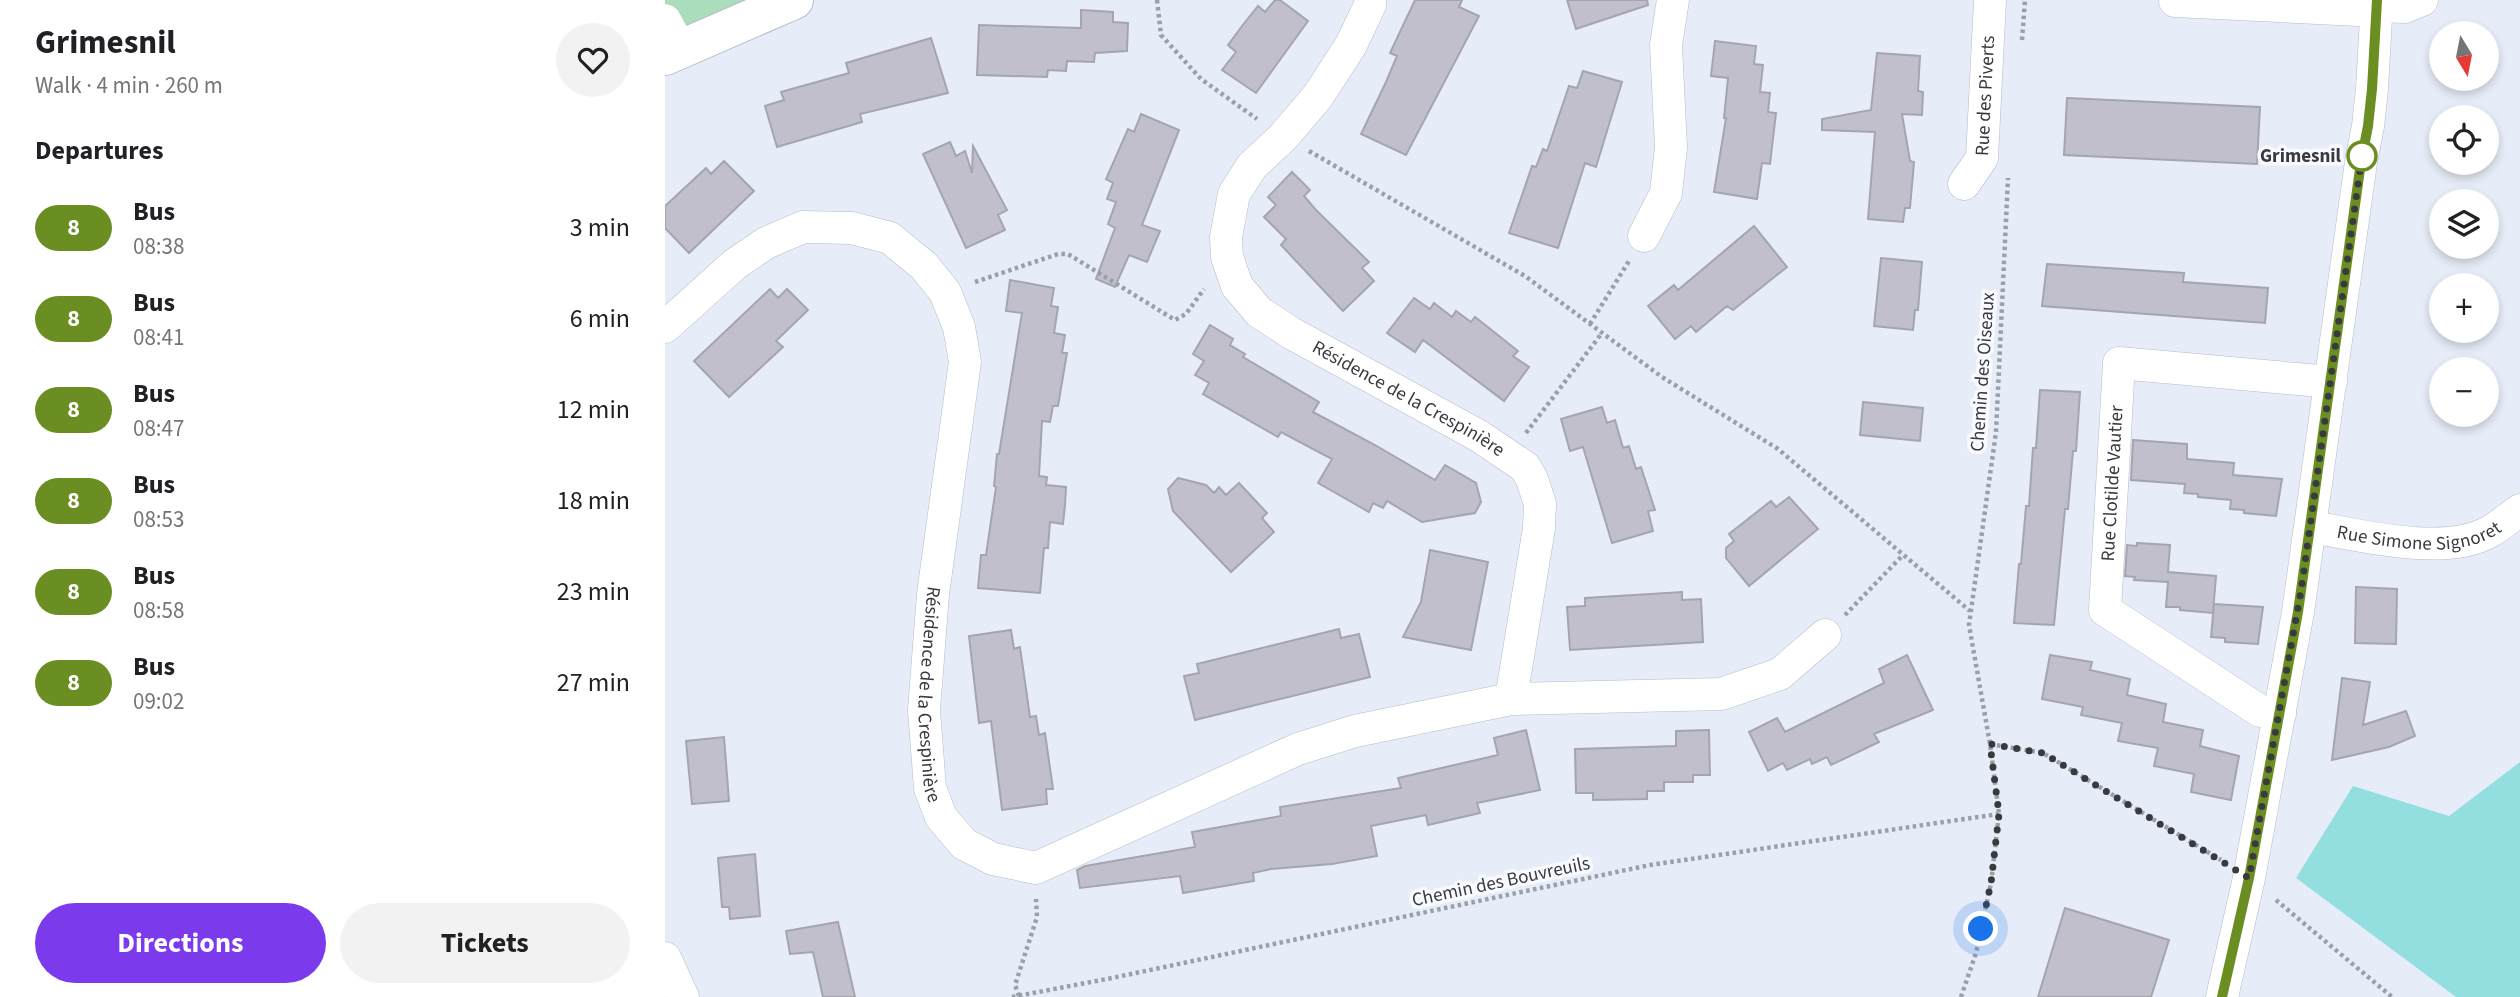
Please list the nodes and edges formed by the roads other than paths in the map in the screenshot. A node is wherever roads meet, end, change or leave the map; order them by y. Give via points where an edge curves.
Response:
1 (794, 0) edge
2 (1370, 0) edge
3 (1673, 0) edge
4 (1990, 0) edge
5 (2421, 0) edge
6 (2175, 1) edge
7 (2377, 3) edge
8 (670, 42) edge
9 (1964, 184) dead end
10 (1644, 236) road end
11 (665, 327) edge
12 (2332, 382) junction
13 (2520, 510) edge
14 (2311, 527) junction
15 (1825, 635) road end
16 (1511, 699) junction
17 (2280, 714) junction
18 (665, 958) edge
19 (683, 997) edge
20 (2222, 997) edge

1 - 8 street
2 - 16 street, Résidence de la Crespinière via 1351,45 1318,96 1252,166 1234,194 1227,257 1237,286 1259,312 1479,436 1525,467 1540,504 1539,528
3 - 10 street via 1666,45 1671,147 1666,193
4 - 9 street, Rue des Piverts via 1982,158
5 - 7 street via 2405,7
6 - 7 street via 2358,10
7 - 12 street via 2368,126
11 - 16 street, Résidence de la Crespinière via 735,264 766,243 803,227 852,228 890,239 924,266 946,292 960,327 965,362 933,594 924,710 930,788 941,817 964,844 993,859 1036,868 1298,749 1355,731
12 - 14 street
12 - 17 street, Rue Clotilde Vautier via 2119,363 2105,610 2260,711
13 - 14 street, Rue Simone Signoret via 2487,533 2459,542 2425,544
14 - 17 street
15 - 16 street, Résidence de la Crespinière via 1780,674 1721,694
17 - 20 street
18 - 19 street

